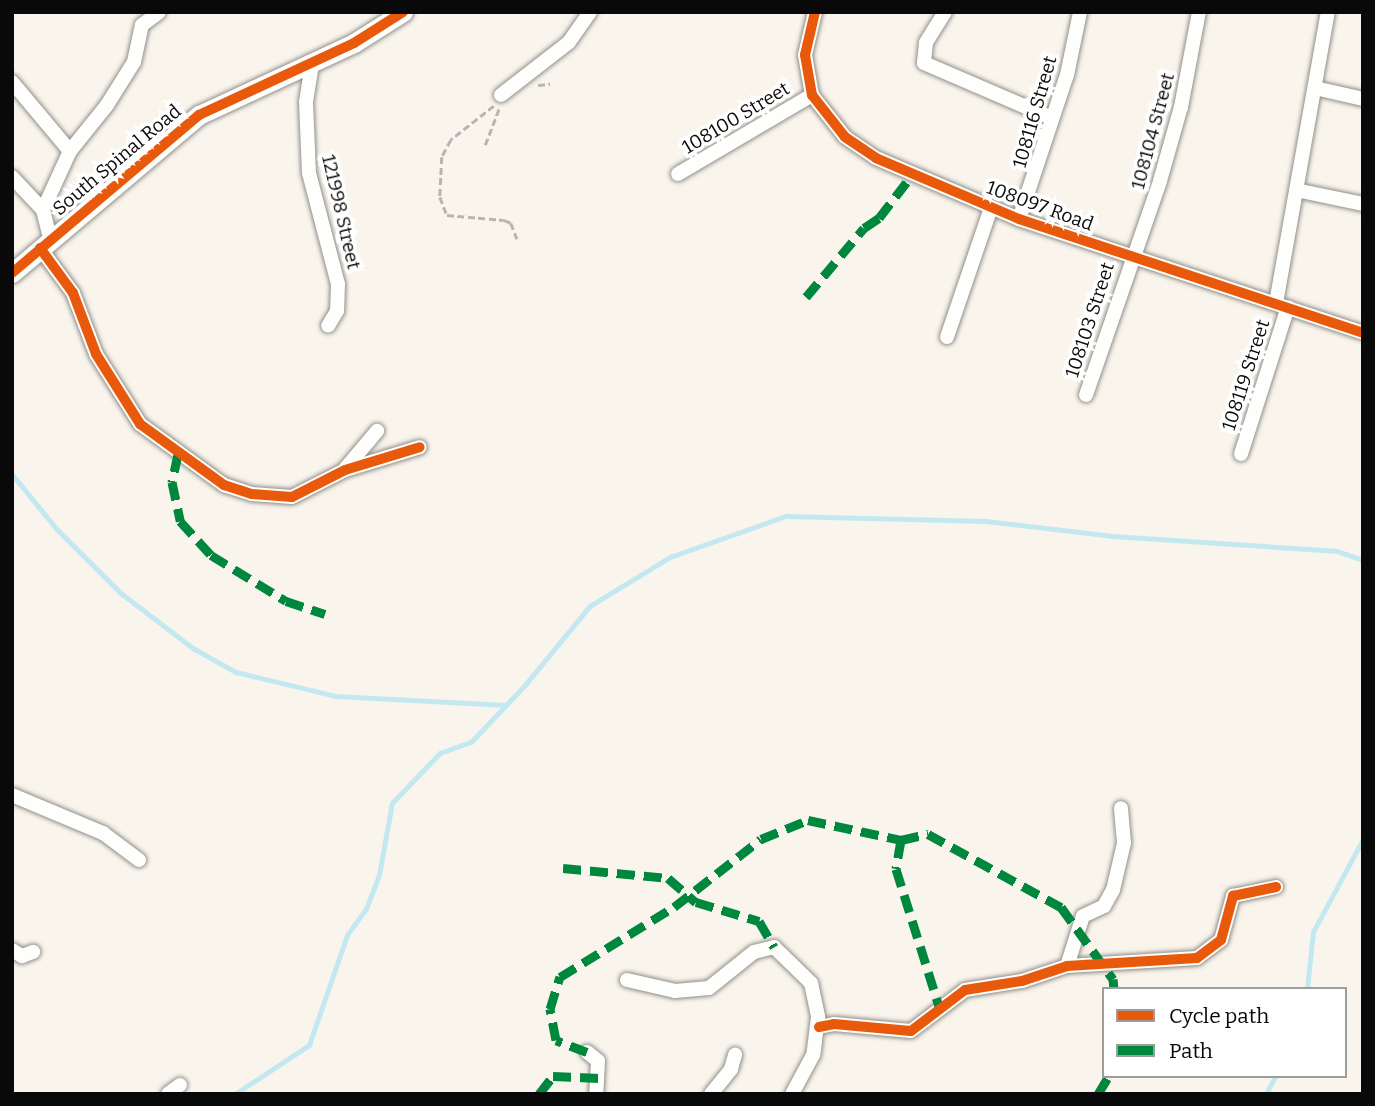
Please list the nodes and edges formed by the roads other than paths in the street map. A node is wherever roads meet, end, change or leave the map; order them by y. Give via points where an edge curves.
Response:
1 (159, 12) edge
2 (403, 12) edge
3 (590, 12) edge
4 (815, 12) edge
5 (945, 12) edge
6 (1080, 12) edge
7 (1199, 12) edge
8 (1328, 12) edge
9 (312, 64) junction
10 (12, 82) edge
11 (1315, 88) junction
12 (501, 95) road end
13 (813, 95) junction
14 (1363, 99) edge
15 (1052, 118) junction
16 (70, 151) junction
17 (678, 174) dead end
18 (12, 177) edge
19 (1296, 190) junction
20 (1363, 204) edge
21 (990, 208) junction
22 (43, 210) junction
23 (1019, 219) junction
24 (45, 243) junction
25 (1131, 256) junction
26 (12, 273) edge
27 (1282, 305) junction
28 (328, 326) dead end
29 (1363, 333) edge
30 (947, 337) dead end
31 (1086, 395) dead end
32 (377, 431) dead end
33 (420, 447) dead end
34 (1241, 454) dead end
35 (345, 470) junction
36 (12, 795) edge
37 (1121, 808) dead end
38 (139, 860) dead end
39 (1276, 887) dead end
40 (12, 950) edge
41 (33, 952) dead end
42 (1067, 966) junction
43 (627, 980) dead end
44 (819, 1027) junction
45 (587, 1052) dead end
46 (736, 1055) dead end
47 (596, 1094) edge
48 (711, 1094) edge
49 (792, 1094) edge

1 - 16 street via 142,25 134,62
2 - 9 street, South Spinal Road
3 - 12 street via 569,42
4 - 13 street, 108097 Road via 805,55
5 - 15 street via 923,50 924,63
6 - 15 street, 108116 Street via 1067,75
7 - 25 street, 108104 Street via 1181,107 1150,214
8 - 11 street
9 - 24 street, South Spinal Road via 199,115
9 - 28 street, 121998 Street via 306,102 309,173 338,284 337,311
10 - 16 street
11 - 14 street
11 - 19 street
13 - 17 street, 108100 Street
13 - 21 street, 108097 Road via 845,137 876,158
15 - 23 street, 108116 Street
16 - 22 street
18 - 22 street
19 - 20 street
19 - 27 street
21 - 23 street, 108097 Road
21 - 30 street
22 - 24 street
23 - 25 street, 108097 Road
24 - 26 street, South Spinal Road
24 - 35 street via 73,293 113,387 140,424 188,463 232,488 266,496 309,492
25 - 27 street, 108097 Road
25 - 31 street, 108103 Street
27 - 29 street, 108097 Road
27 - 34 street, 108119 Street
32 - 35 street
33 - 35 street
36 - 38 street via 103,833
37 - 42 street via 1124,843 1113,891 1104,905 1083,916
39 - 42 street via 1233,896 1220,940 1197,958
40 - 41 street via 22,956
42 - 44 street via 1022,981 965,990 911,1031 834,1024
43 - 44 street via 676,991 709,988 754,952 774,947 811,983
44 - 49 street via 813,1055
45 - 47 street via 598,1061
46 - 48 street

